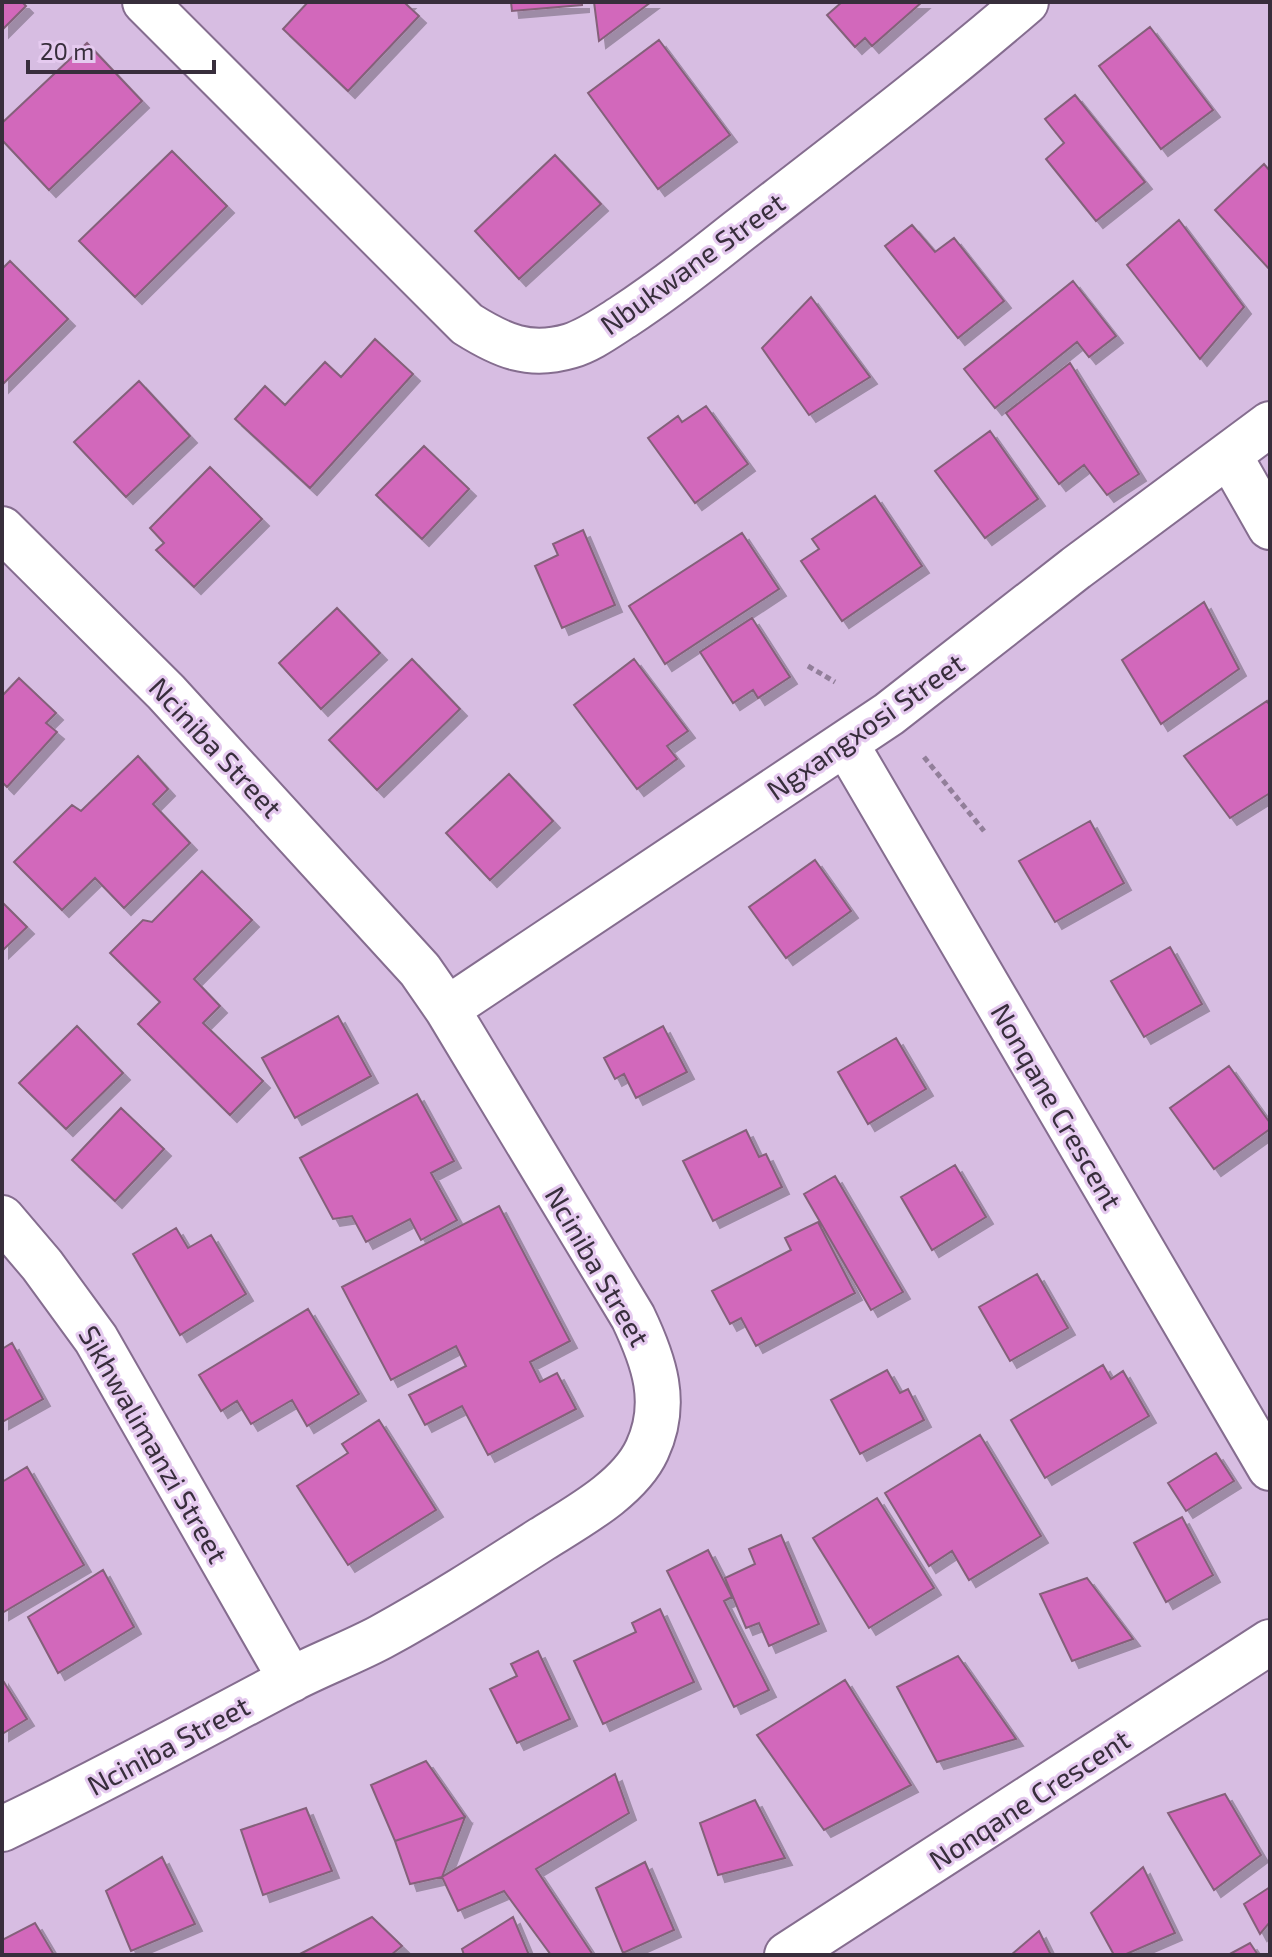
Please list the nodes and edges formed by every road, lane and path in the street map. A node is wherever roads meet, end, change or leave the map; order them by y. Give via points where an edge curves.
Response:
1 (145, 2) edge
2 (1026, 2) edge
3 (1270, 424) edge
4 (1229, 455) junction
5 (1270, 527) edge
6 (2, 529) edge
7 (846, 744) junction
8 (447, 1009) junction
9 (2, 1218) edge
10 (1270, 1468) edge
11 (1270, 1642) edge
12 (291, 1680) junction
13 (2, 1829) edge
14 (787, 1955) edge

1 - 2 street, Nbukwane Street via 467,324 493,341 523,350 573,345 658,294
3 - 4 street, Ngxangxosi Street
4 - 5 street
4 - 7 street, Ngxangxosi Street
6 - 8 street, Nciniba Street via 166,692 392,938
7 - 8 street, Ngxangxosi Street
7 - 10 street, Nonqane Crescent
8 - 12 street, Nciniba Street via 638,1328 658,1383 654,1432 633,1472 585,1512 380,1637
9 - 12 street, Sikhwalimanzi Street via 96,1339
11 - 14 street, Nonqane Crescent
12 - 13 street, Nciniba Street

